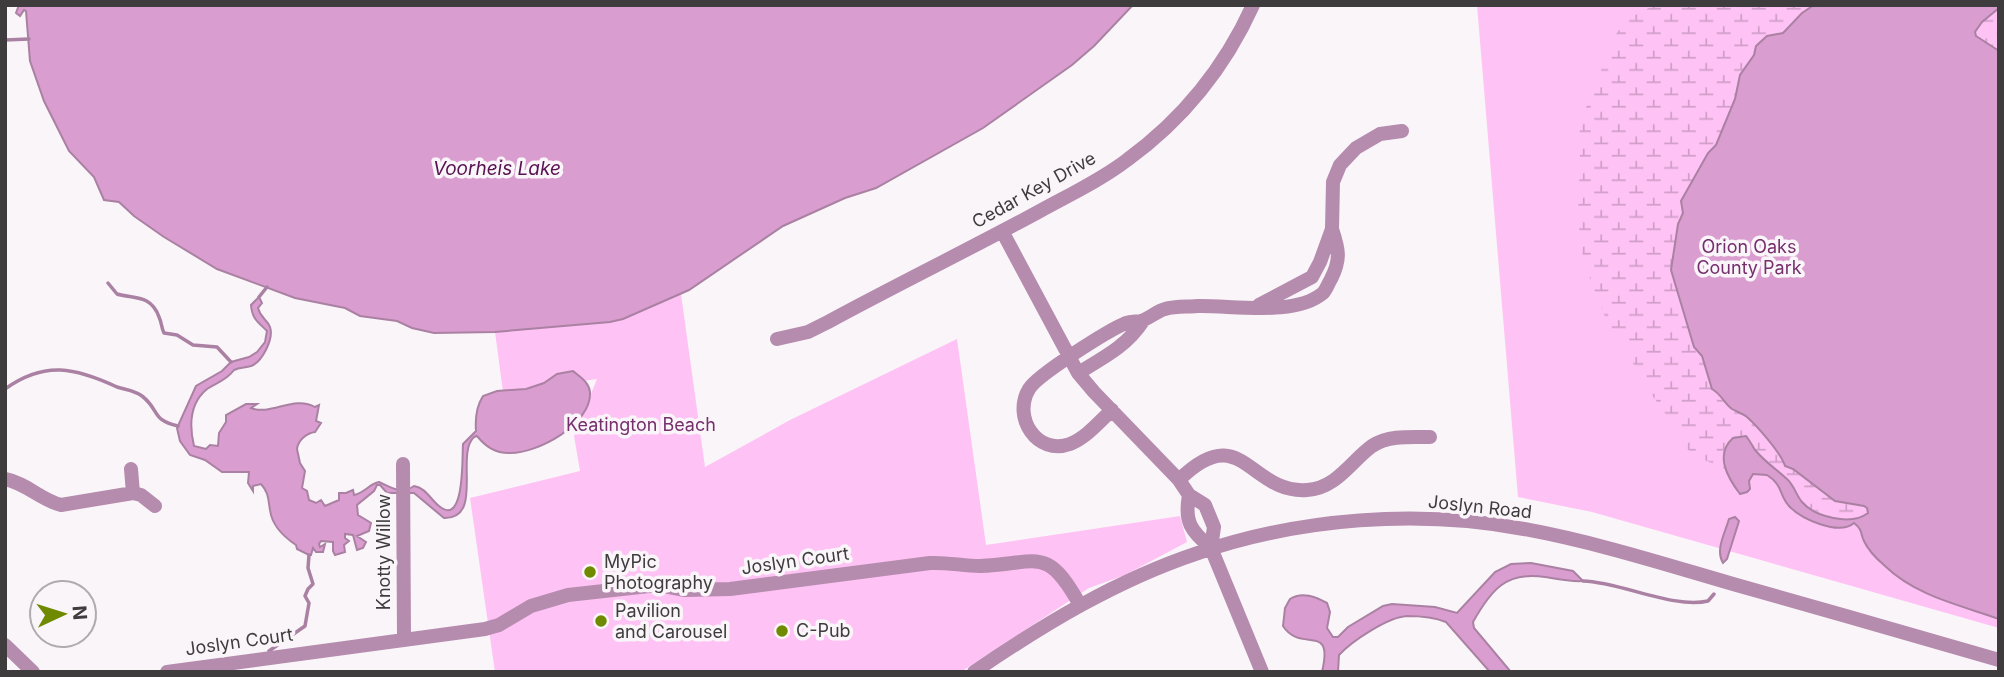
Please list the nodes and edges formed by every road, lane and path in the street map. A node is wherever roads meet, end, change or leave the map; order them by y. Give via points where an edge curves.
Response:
1 (1253, 5) edge
2 (1402, 131) dead end
3 (1002, 231) junction
4 (1143, 321) junction
5 (777, 339) dead end
6 (1068, 358) junction
7 (1078, 373) junction
8 (1112, 410) junction
9 (1430, 437) dead end
10 (403, 464) dead end
11 (131, 469) dead end
12 (5, 479) edge
13 (1180, 480) junction
14 (134, 493) junction
15 (1189, 495) junction
16 (155, 506) dead end
17 (1211, 548) junction
18 (1080, 605) junction
19 (404, 639) junction
20 (5, 645) edge
21 (1999, 660) edge
22 (33, 672) edge
23 (167, 672) edge
24 (974, 672) edge
25 (1262, 672) edge

1 - 3 street, Cedar Key Drive via 1224,61 1169,125 1126,161
2 - 4 street via 1380,134 1356,148 1340,165 1334,182 1332,229 1312,277 1256,306 1166,309
3 - 5 street, Cedar Key Drive via 828,322
3 - 6 street
4 - 6 street via 1127,323
4 - 7 street via 1133,337
6 - 7 street
6 - 8 street via 1030,387 1023,414 1028,430 1048,445 1069,444
7 - 8 street
8 - 13 street
9 - 13 street via 1384,440 1342,475 1309,490 1275,482 1228,455 1213,455 1195,464
10 - 19 street, Knotty Willow
11 - 14 street
12 - 14 street via 61,505
13 - 15 street
14 - 16 street
15 - 17 street via 1186,512 1195,535
15 - 17 street via 1205,505 1214,527
17 - 18 street, Joslyn Road via 1142,574
17 - 21 street, Joslyn Road via 1271,533 1355,521 1498,525 1612,550
17 - 25 street
18 - 19 street, Joslyn Court via 1053,567 1037,560 979,566 947,562 707,591 647,585 568,595 531,606 499,625
18 - 24 street, Joslyn Road
19 - 23 street, Joslyn Court
20 - 22 street

